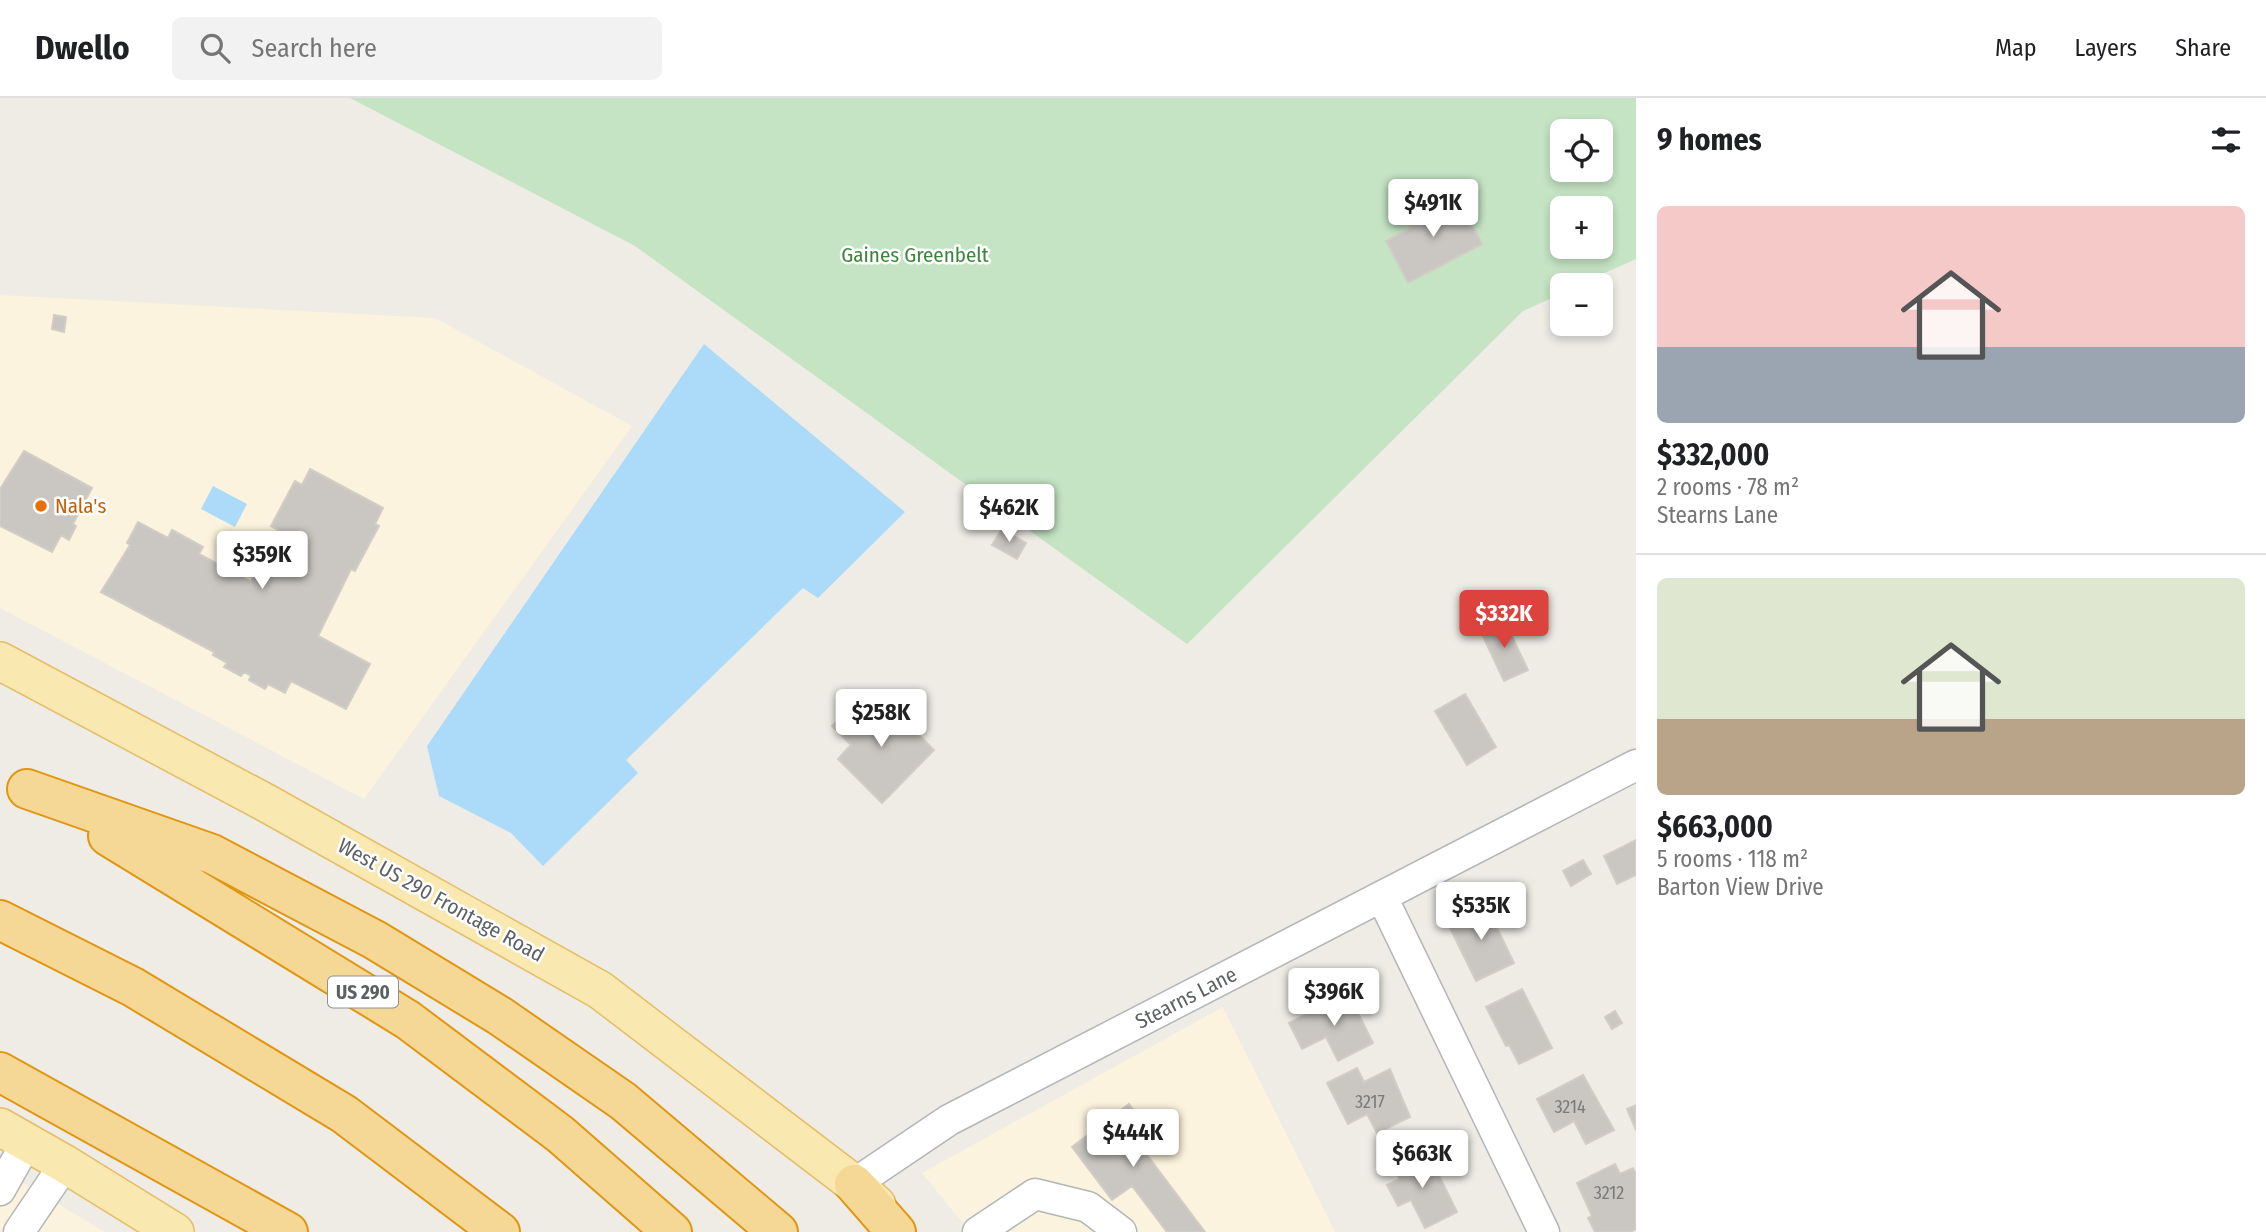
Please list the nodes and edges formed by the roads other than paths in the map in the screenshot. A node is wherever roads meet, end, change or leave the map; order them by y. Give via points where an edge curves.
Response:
1 (0, 660) edge
2 (1636, 765) edge
3 (13, 782) edge
4 (1382, 897) junction
5 (0, 920) edge
6 (0, 1072) edge
7 (14, 1135) edge
8 (65, 1164) junction
9 (854, 1184) junction
10 (0, 1190) edge
11 (19, 1232) edge
12 (175, 1232) edge
13 (288, 1232) edge
14 (500, 1232) edge
15 (672, 1232) edge
16 (778, 1232) edge
17 (896, 1232) edge
18 (906, 1232) edge
19 (978, 1232) edge
20 (1121, 1232) edge
21 (1544, 1232) edge

1 - 9 main road, West US 290 Frontage Road via 600,990
2 - 4 street, Stearns Lane
3 - 15 highway, US 290 via 193,886 408,1020 560,1134
3 - 16 highway via 212,854 375,940 500,1016 623,1101
4 - 9 street, Stearns Lane via 949,1120
4 - 21 street
5 - 14 highway via 133,987 344,1114
6 - 13 highway
7 - 8 main road
7 - 10 street
8 - 11 street
8 - 12 main road
9 - 17 highway
9 - 18 main road, West US 290 Frontage Road
19 - 20 street via 1035,1194 1088,1208

